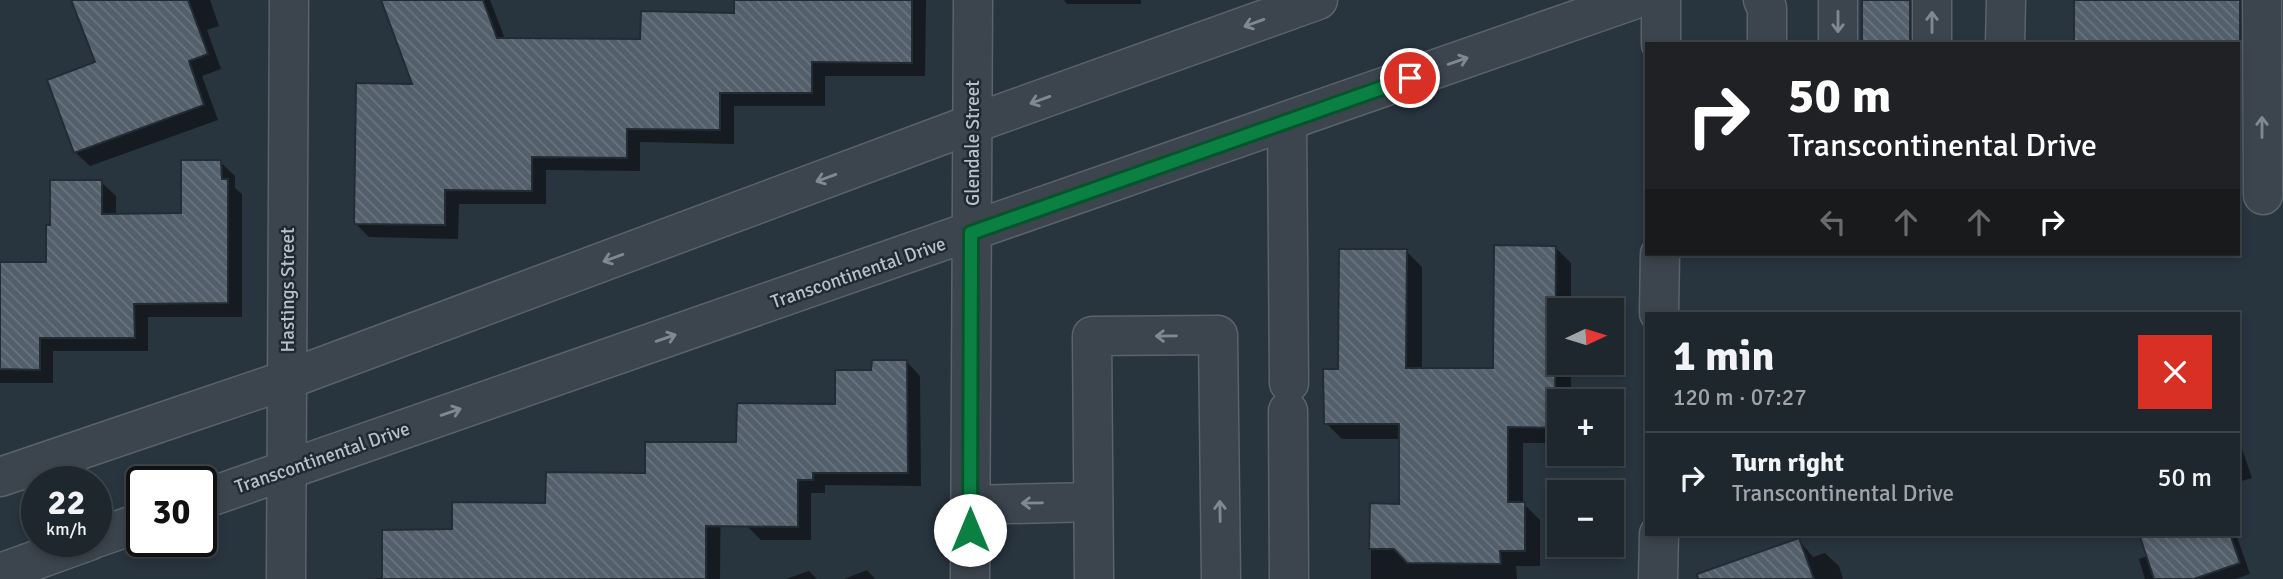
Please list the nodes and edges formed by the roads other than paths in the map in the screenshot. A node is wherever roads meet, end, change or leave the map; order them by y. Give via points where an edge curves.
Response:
1 (289, 0) edge
2 (973, 0) edge
3 (1318, 0) edge
4 (1633, 0) edge
5 (1661, 0) edge
6 (1763, 0) edge
7 (1838, 0) edge
8 (1932, 0) edge
9 (2006, 0) edge
10 (2262, 0) edge
11 (1661, 42) edge
12 (1767, 42) edge
13 (1838, 42) edge
14 (1932, 42) edge
15 (2006, 42) edge
16 (1287, 121) junction
17 (972, 124) junction
18 (2261, 193) edge
19 (971, 233) junction
20 (1660, 256) edge
21 (1659, 312) edge
22 (286, 380) junction
23 (285, 470) junction
24 (0, 477) edge
25 (217, 494) edge
26 (1093, 502) junction
27 (970, 505) junction
28 (1658, 536) edge
29 (44, 557) edge
30 (0, 573) edge
31 (286, 579) edge
32 (970, 579) edge
33 (1094, 579) edge
34 (1221, 579) edge
35 (1289, 579) edge
36 (1658, 579) edge

1 - 22 street, Hastings Street
2 - 17 street, Glendale Street
3 -> 17 street
16 -> 4 street, Transcontinental Drive
5 - 11 street
6 - 12 street
7 -> 13 street
14 -> 8 street
9 - 15 street
18 -> 10 street
16 - 19 street, Transcontinental Drive
16 - 35 street
17 - 19 street, Glendale Street
17 -> 22 street
23 -> 19 street, Transcontinental Drive
19 - 27 street, Glendale Street
20 - 21 street
22 - 23 street, Hastings Street
22 - 24 street
23 - 25 street, Transcontinental Drive
23 - 31 street, Hastings Street
26 -> 27 street
26 - 33 street
34 -> 26 street via 1218,335 1092,336
27 - 32 street, Glendale Street
28 - 36 street
29 - 30 street

